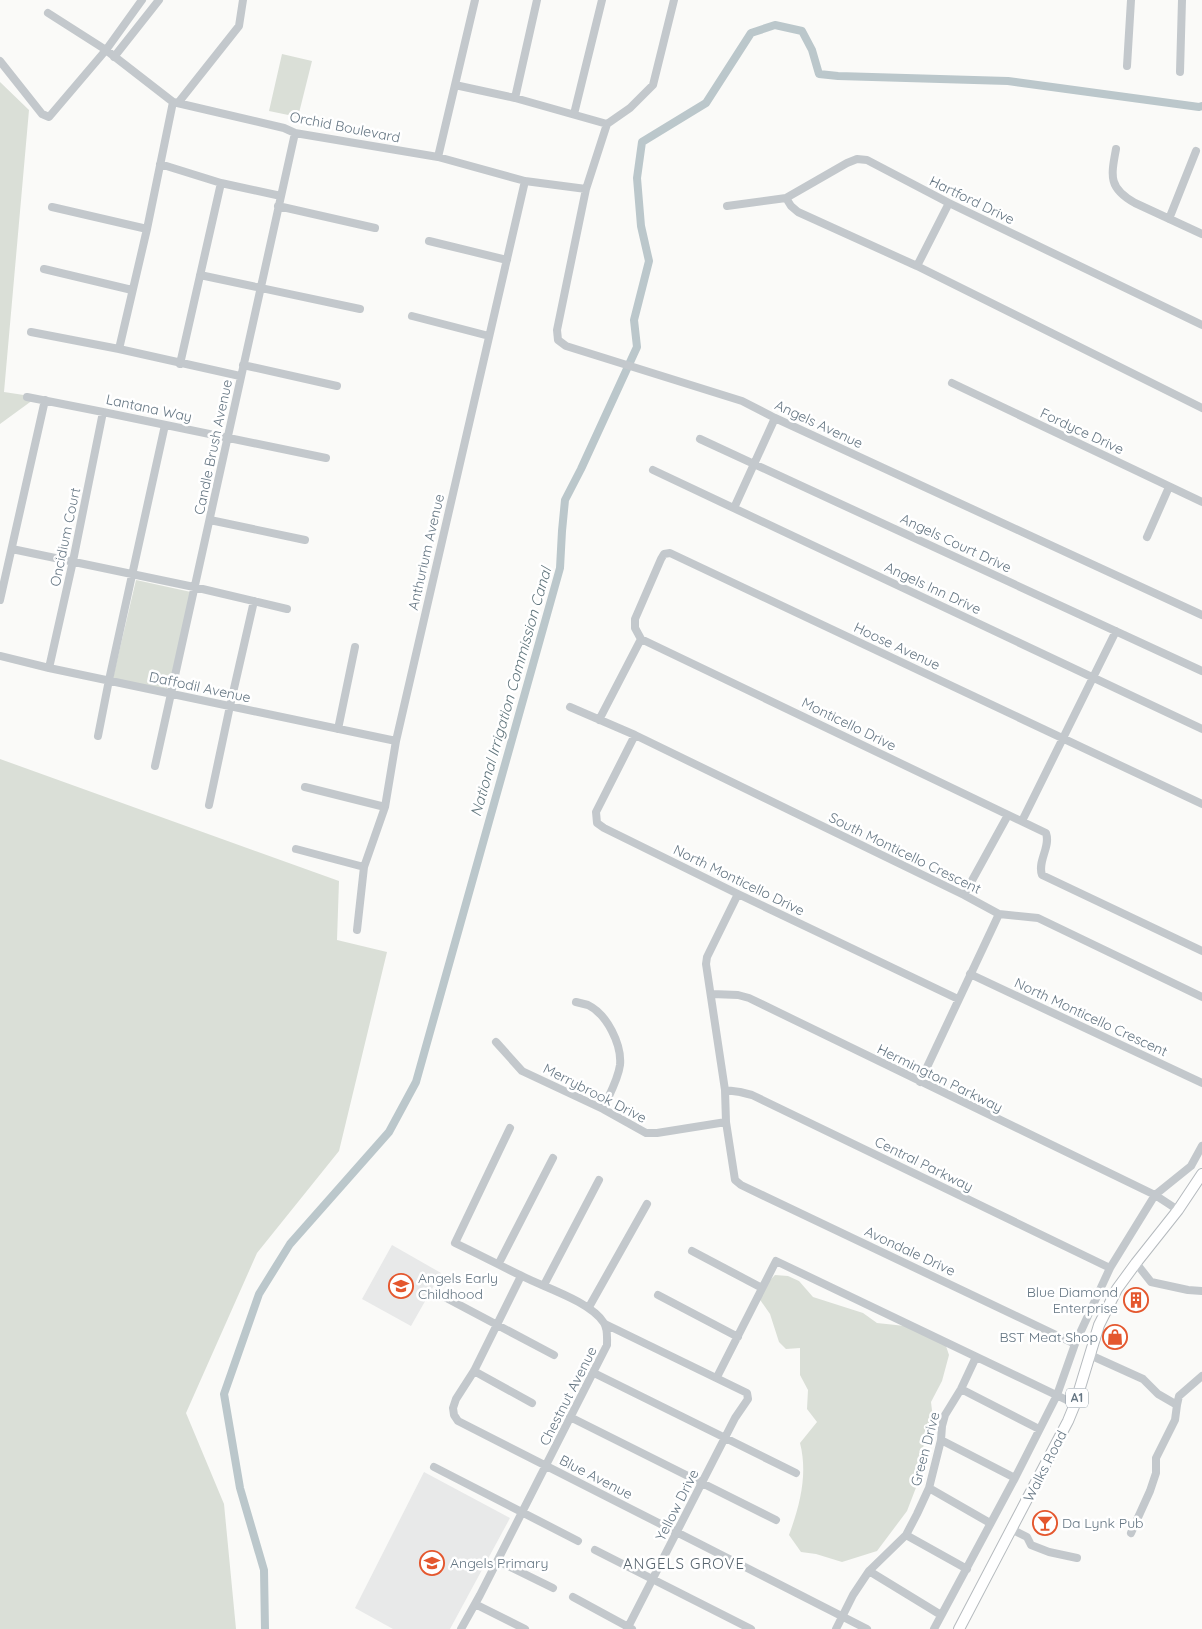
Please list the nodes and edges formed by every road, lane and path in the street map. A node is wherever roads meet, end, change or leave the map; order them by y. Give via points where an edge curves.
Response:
1 (142, 0) edge
2 (159, 0) edge
3 (243, 0) edge
4 (475, 0) edge
5 (537, 0) edge
6 (602, 0) edge
7 (674, 0) edge
8 (1131, 0) edge
9 (1182, 0) edge
10 (48, 13) dead end
11 (106, 50) junction
12 (114, 57) junction
13 (0, 60) edge
14 (1127, 66) dead end
15 (1180, 72) dead end
16 (455, 85) junction
17 (515, 98) junction
18 (176, 103) junction
19 (574, 114) junction
20 (607, 124) junction
21 (295, 133) junction
22 (1116, 149) dead end
23 (1196, 151) dead end
24 (438, 158) junction
25 (160, 164) junction
26 (525, 181) junction
27 (220, 183) junction
28 (586, 189) junction
29 (281, 196) junction
30 (786, 198) junction
31 (949, 204) junction
32 (278, 206) junction
33 (727, 206) dead end
34 (52, 207) dead end
35 (1169, 218) junction
36 (375, 228) dead end
37 (147, 230) junction
38 (1202, 234) edge
39 (429, 241) dead end
40 (507, 260) junction
41 (917, 266) junction
42 (44, 269) dead end
43 (200, 275) junction
44 (261, 288) junction
45 (132, 290) junction
46 (360, 310) dead end
47 (412, 316) dead end
48 (1202, 325) edge
49 (31, 332) dead end
50 (489, 336) junction
51 (119, 349) junction
52 (180, 364) junction
53 (243, 365) junction
54 (240, 376) junction
55 (952, 383) dead end
56 (337, 386) dead end
57 (26, 398) dead end
58 (45, 400) junction
59 (1202, 408) edge
60 (103, 412) junction
61 (775, 418) junction
62 (165, 425) junction
63 (227, 437) junction
64 (700, 439) dead end
65 (326, 458) dead end
66 (754, 464) junction
67 (653, 470) dead end
68 (1169, 486) junction
69 (1202, 502) edge
70 (734, 508) junction
71 (210, 520) junction
72 (1147, 537) dead end
73 (305, 540) dead end
74 (12, 549) junction
75 (73, 561) junction
76 (132, 575) junction
77 (194, 587) junction
78 (0, 597) edge
79 (254, 601) junction
80 (286, 609) dead end
81 (1202, 615) edge
82 (1116, 631) junction
83 (641, 638) junction
84 (355, 647) dead end
85 (0, 656) edge
86 (50, 668) junction
87 (1202, 671) edge
88 (1093, 677) junction
89 (109, 680) junction
90 (170, 693) junction
91 (230, 706) junction
92 (570, 707) dead end
93 (599, 720) junction
94 (338, 729) junction
95 (1202, 729) edge
96 (98, 736) dead end
97 (636, 736) junction
98 (1063, 738) junction
99 (396, 741) junction
100 (155, 766) dead end
101 (305, 787) dead end
102 (1202, 804) edge
103 (209, 805) dead end
104 (385, 806) junction
105 (1008, 815) junction
106 (1022, 821) junction
107 (296, 849) dead end
108 (364, 867) junction
109 (738, 894) junction
110 (964, 895) junction
111 (999, 914) junction
112 (357, 930) dead end
113 (1202, 951) edge
114 (970, 974) junction
115 (712, 994) junction
116 (1202, 997) edge
117 (958, 1000) junction
118 (576, 1002) dead end
119 (496, 1042) dead end
120 (920, 1082) junction
121 (1202, 1083) edge
122 (726, 1090) junction
123 (603, 1109) junction
124 (726, 1122) junction
125 (510, 1128) dead end
126 (1202, 1146) edge
127 (553, 1158) dead end
128 (1202, 1174) edge
129 (599, 1180) dead end
130 (1155, 1195) junction
131 (647, 1204) dead end
132 (1178, 1210) junction
133 (692, 1251) dead end
134 (1136, 1263) junction
135 (499, 1264) junction
136 (1110, 1268) junction
137 (522, 1276) junction
138 (544, 1285) junction
139 (762, 1288) junction
140 (1202, 1291) edge
141 (437, 1293) dead end
142 (658, 1295) dead end
143 (589, 1307) junction
144 (605, 1324) junction
145 (498, 1325) junction
146 (738, 1336) junction
147 (1076, 1344) junction
148 (554, 1355) dead end
149 (1090, 1355) junction
150 (976, 1357) junction
151 (474, 1371) junction
152 (594, 1373) junction
153 (1202, 1376) edge
154 (716, 1378) junction
155 (960, 1390) junction
156 (1057, 1395) junction
157 (532, 1403) dead end
158 (1075, 1404) junction
159 (1177, 1404) junction
160 (570, 1417) junction
161 (1039, 1428) junction
162 (725, 1438) junction
163 (941, 1440) junction
164 (546, 1466) junction
165 (434, 1467) dead end
166 (796, 1473) dead end
167 (1014, 1478) junction
168 (702, 1483) junction
169 (929, 1488) junction
170 (523, 1512) junction
171 (776, 1520) dead end
172 (990, 1523) junction
173 (1011, 1529) junction
174 (677, 1532) junction
175 (1131, 1533) dead end
176 (906, 1535) junction
177 (578, 1541) dead end
178 (595, 1550) dead end
179 (1077, 1558) dead end
180 (498, 1561) junction
181 (967, 1569) junction
182 (869, 1571) junction
183 (653, 1579) junction
184 (553, 1588) dead end
185 (574, 1597) dead end
186 (475, 1604) junction
187 (942, 1615) junction
188 (842, 1616) junction
189 (629, 1628) edge
190 (460, 1629) edge
191 (525, 1629) edge
192 (751, 1629) edge
193 (836, 1629) edge
194 (867, 1629) edge
195 (934, 1629) edge
196 (959, 1629) edge

1 - 11 street
2 - 12 street
3 - 18 street via 239,26
4 - 16 street
5 - 17 street
6 - 19 street
7 - 20 street via 653,85 630,108
8 - 14 street
9 - 15 street
10 - 11 street, Orchid Boulevard
11 - 12 street, Orchid Boulevard
11 - 13 street via 49,116 42,114
12 - 18 street, Orchid Boulevard
16 - 17 street
16 - 24 street
17 - 19 street
18 - 21 street, Orchid Boulevard
18 - 25 street
19 - 20 street
20 - 28 street
21 - 24 street, Orchid Boulevard
21 - 29 street, Candle Brush Avenue
22 - 35 street via 1112,172 1119,191
23 - 35 street
24 - 26 street, Orchid Boulevard
25 - 27 street
25 - 37 street
26 - 28 street, Orchid Boulevard
26 - 40 street, Anthurium Avenue
27 - 29 street
27 - 43 street
28 - 61 street, Angels Avenue via 558,340 566,346 618,363 742,400
29 - 32 street, Candle Brush Avenue
30 - 31 street, Hartford Drive via 858,159 867,160
30 - 33 street, Hartford Drive
30 - 41 street via 798,212
31 - 41 street
31 - 48 street, Hartford Drive
32 - 36 street
32 - 44 street, Candle Brush Avenue
34 - 37 street
35 - 38 street
37 - 45 street
39 - 40 street
40 - 50 street, Anthurium Avenue
41 - 59 street
42 - 45 street
43 - 44 street
43 - 52 street
44 - 46 street
44 - 53 street, Candle Brush Avenue
45 - 51 street
47 - 50 street
49 - 51 street
50 - 99 street, Anthurium Avenue
51 - 52 street
52 - 54 street
53 - 54 street, Candle Brush Avenue
53 - 56 street
54 - 63 street, Candle Brush Avenue
55 - 68 street, Fordyce Drive
57 - 58 street, Lantana Way
58 - 60 street, Lantana Way
58 - 74 street
60 - 62 street, Lantana Way
60 - 75 street, Oncidium Court
61 - 66 street
61 - 81 street, Angels Avenue
62 - 63 street, Lantana Way
62 - 76 street
63 - 65 street, Lantana Way
63 - 71 street, Candle Brush Avenue
64 - 66 street, Angels Court Drive
66 - 70 street
66 - 82 street, Angels Court Drive
67 - 70 street, Angels Inn Drive
68 - 69 street, Fordyce Drive
68 - 72 street
70 - 88 street, Angels Inn Drive
71 - 73 street
71 - 77 street, Candle Brush Avenue
74 - 75 street
74 - 78 street
75 - 76 street
75 - 86 street, Oncidium Court
76 - 77 street
76 - 89 street
77 - 79 street
77 - 90 street, Candle Brush Avenue
79 - 80 street
79 - 91 street
82 - 87 street, Angels Court Drive
82 - 88 street
83 - 93 street
83 - 98 street, Hoose Avenue via 635,628 636,619 661,559 664,554 670,554
83 - 105 street, Monticello Drive
84 - 94 street
85 - 86 street, Daffodil Avenue
86 - 89 street, Daffodil Avenue
88 - 95 street, Angels Inn Drive
88 - 98 street
89 - 90 street, Daffodil Avenue
89 - 96 street
90 - 91 street, Daffodil Avenue
90 - 100 street, Candle Brush Avenue
91 - 94 street, Daffodil Avenue
91 - 103 street
92 - 93 street, South Monticello Crescent
93 - 97 street, South Monticello Crescent
94 - 99 street, Daffodil Avenue
97 - 109 street, North Monticello Drive via 596,812 597,823
97 - 110 street, South Monticello Crescent
98 - 102 street, Hoose Avenue
98 - 106 street
99 - 104 street, Anthurium Avenue
101 - 104 street
104 - 108 street, Anthurium Avenue
105 - 106 street, Monticello Drive
105 - 110 street
106 - 113 street, Monticello Drive via 1046,833 1048,840 1040,869 1042,875
107 - 108 street
108 - 112 street, Anthurium Avenue
109 - 115 street via 707,957
109 - 117 street, North Monticello Drive
110 - 111 street, South Monticello Crescent
111 - 114 street
111 - 116 street, South Monticello Crescent via 1038,918
114 - 117 street
114 - 121 street, North Monticello Crescent
115 - 120 street, Hermington Parkway via 749,998
115 - 122 street
117 - 120 street
118 - 123 street via 588,1005 601,1015 616,1043 620,1064
119 - 123 street, Merrybrook Drive via 522,1070
120 - 130 street, Hermington Parkway
122 - 124 street
122 - 136 street, Central Parkway via 752,1095
123 - 124 street, Merrybrook Drive via 646,1132
124 - 147 street, Avondale Drive via 735,1180 741,1185
125 - 135 street via 455,1242
126 - 130 street via 1191,1166
127 - 135 street
128 - 132 main road, Walks Road / A1
129 - 138 street
130 - 132 street, Hermington Parkway
130 - 136 street
131 - 143 street
132 - 134 main road, Walks Road / A1
133 - 139 street
134 - 140 street via 1151,1282
134 - 149 main road, Walks Road / A1 via 1117,1289 1099,1325
135 - 137 street
136 - 147 street
137 - 138 street
137 - 145 street, Blue Avenue
138 - 143 street
139 - 146 street
139 - 150 street via 776,1261
141 - 145 street
142 - 146 street
143 - 144 street
144 - 152 street, Chestnut Avenue via 607,1346
144 - 154 street
145 - 148 street
145 - 151 street, Blue Avenue
146 - 154 street
147 - 156 street
149 - 158 main road, Walks Road / A1
149 - 159 street via 1143,1379 1158,1394
150 - 155 street, Green Drive
150 - 156 street
151 - 157 street
151 - 164 street, Blue Avenue via 453,1408 458,1421
152 - 160 street, Chestnut Avenue
152 - 162 street
153 - 159 street via 1180,1396
154 - 162 street, Yellow Drive via 748,1393 748,1399
155 - 161 street
155 - 163 street, Green Drive via 945,1415
156 - 158 street
156 - 161 street
158 - 173 main road, Walks Road / A1
159 - 175 street via 1175,1420 1156,1458 1156,1473 1150,1491
160 - 164 street, Chestnut Avenue
160 - 168 street
161 - 167 street
162 - 166 street
162 - 168 street, Yellow Drive
163 - 167 street
163 - 169 street, Green Drive
164 - 170 street, Chestnut Avenue
164 - 174 street, Blue Avenue
165 - 170 street
167 - 172 street
168 - 171 street
168 - 174 street, Yellow Drive
169 - 172 street
169 - 176 street, Green Drive
170 - 177 street
170 - 180 street, Chestnut Avenue
172 - 181 street
173 - 179 street via 1027,1537 1031,1545
173 - 196 main road, Walks Road / A1
174 - 183 street, Yellow Drive
174 - 188 street, Blue Avenue
176 - 181 street
176 - 182 street, Green Drive
178 - 183 street
180 - 184 street
180 - 186 street, Chestnut Avenue
181 - 187 street
182 - 187 street
182 - 188 street, Green Drive
183 - 189 street, Yellow Drive
183 - 192 street
185 - 189 street
186 - 190 street, Chestnut Avenue
186 - 191 street
187 - 195 street
188 - 193 street, Green Drive
188 - 194 street, Blue Avenue

